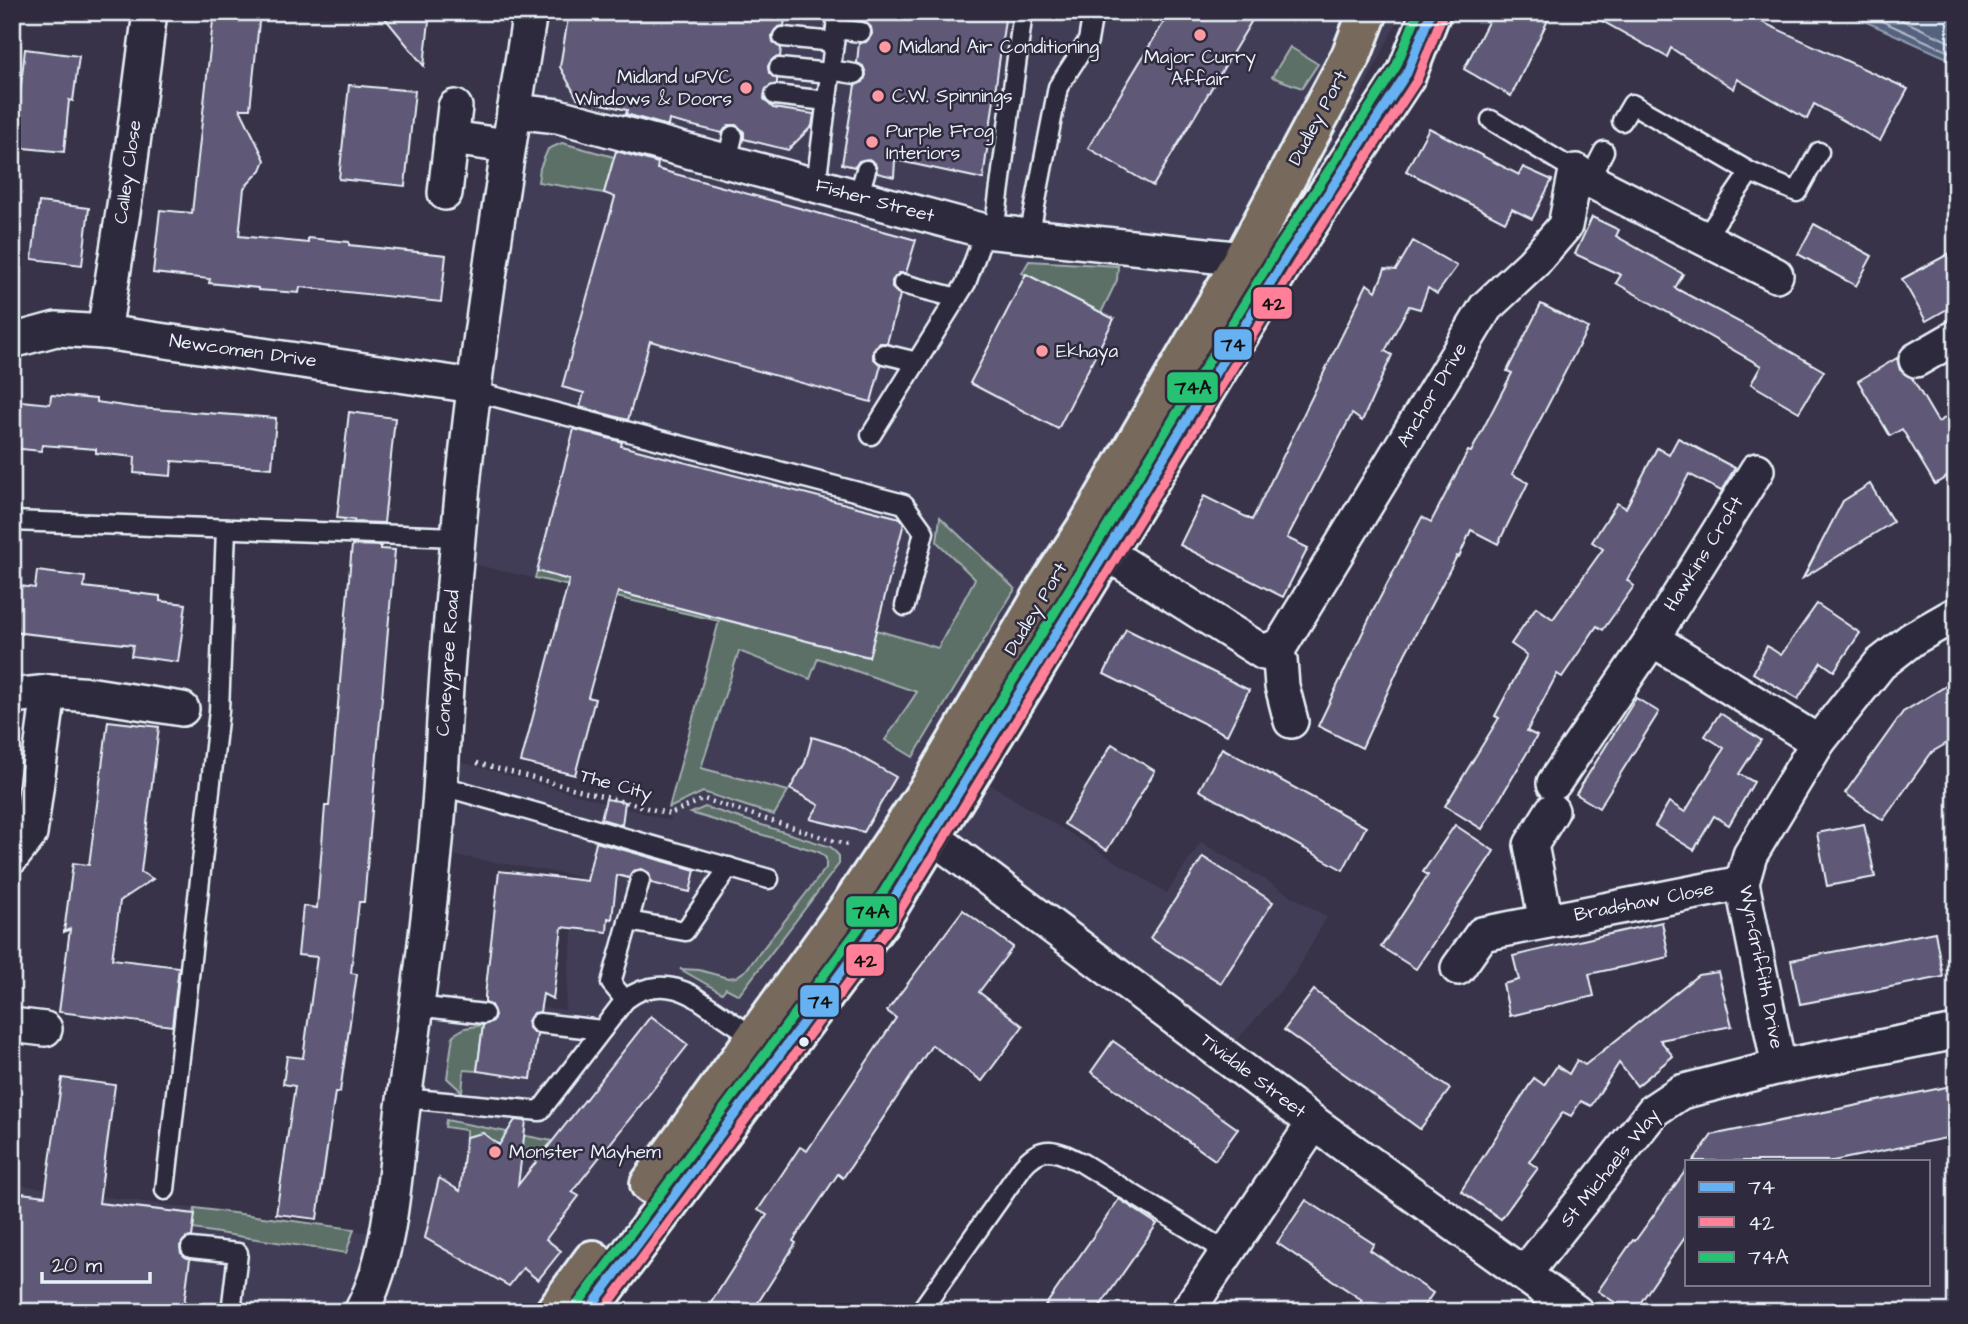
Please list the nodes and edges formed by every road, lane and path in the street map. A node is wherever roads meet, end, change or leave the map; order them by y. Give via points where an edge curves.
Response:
1 (150, 12) edge
2 (530, 12) edge
3 (1023, 12) edge
4 (1093, 12) edge
5 (1368, 12) edge
6 (1431, 12) edge
7 (836, 28) edge
8 (861, 32) dead end
9 (783, 37) dead end
10 (779, 68) dead end
11 (830, 72) junction
12 (855, 74) dead end
13 (775, 95) dead end
14 (827, 101) junction
15 (514, 111) junction
16 (1490, 120) dead end
17 (1622, 121) dead end
18 (508, 146) junction
19 (1819, 152) dead end
20 (1590, 167) junction
21 (1750, 172) junction
22 (816, 185) junction
23 (445, 193) dead end
24 (1318, 209) junction
25 (990, 232) junction
26 (1029, 237) junction
27 (1705, 238) junction
28 (1243, 259) junction
29 (1776, 275) dead end
30 (903, 284) dead end
31 (957, 298) junction
32 (1257, 304) junction
33 (104, 332) junction
34 (1956, 337) edge
35 (12, 341) edge
36 (884, 354) dead end
37 (1916, 360) dead end
38 (916, 362) junction
39 (473, 388) junction
40 (871, 435) dead end
41 (1757, 470) dead end
42 (1096, 510) junction
43 (12, 521) edge
44 (226, 529) junction
45 (458, 537) junction
46 (1105, 552) junction
47 (905, 606) dead end
48 (1956, 614) edge
49 (1023, 631) junction
50 (1652, 639) junction
51 (1273, 648) junction
52 (49, 692) junction
53 (12, 695) edge
54 (182, 709) dead end
55 (1291, 721) dead end
56 (1818, 742) junction
57 (441, 769) junction
58 (1553, 797) joint
59 (925, 822) junction
60 (864, 854) junction
61 (12, 857) edge
62 (729, 867) junction
63 (769, 879) dead end
64 (639, 880) dead end
65 (1742, 883) junction
66 (1546, 921) junction
67 (628, 922) junction
68 (1458, 968) dead end
69 (625, 1000) junction
70 (417, 1006) junction
71 (484, 1014) dead end
72 (539, 1023) dead end
73 (12, 1025) edge
74 (45, 1029) dead end
75 (602, 1030) junction
76 (1956, 1032) edge
77 (768, 1046) junction
78 (1779, 1067) junction
79 (404, 1098) junction
80 (1314, 1123) junction
81 (165, 1190) dead end
82 (191, 1248) dead end
83 (1227, 1252) junction
84 (1525, 1273) junction
85 (231, 1312) edge
86 (360, 1312) edge
87 (555, 1312) edge
88 (587, 1312) edge
89 (920, 1312) edge
90 (1187, 1312) edge
91 (1576, 1312) edge

1 - 33 street, Calley Close
2 - 15 street, Coneygree Road
3 - 25 lane via 1009,55
4 - 26 lane via 1088,41 1058,87
5 - 28 highway, Dudley Port via 1351,56
6 - 24 highway, Dudley Port via 1407,73
7 - 8 lane
7 - 9 lane
7 - 11 lane
10 - 11 lane
11 - 12 lane
11 - 14 lane
13 - 14 lane
14 - 22 lane
15 - 18 street, Coneygree Road
15 - 22 street, Fisher Street via 730,149
16 - 20 lane
17 - 21 lane via 1632,103
18 - 23 street via 453,122
18 - 39 street, Coneygree Road
19 - 21 lane via 1797,192
20 - 27 street
20 - 51 street, Anchor Drive via 1564,226 1486,307 1282,645
21 - 27 lane
22 - 25 street, Fisher Street via 862,183
24 - 28 highway via 1286,227 1268,257
24 - 32 highway, Dudley Port
25 - 26 street, Fisher Street
25 - 31 lane
26 - 28 street, Fisher Street
27 - 29 street
28 - 32 highway via 1254,278
28 - 42 highway, Dudley Port
30 - 31 lane
31 - 38 lane
32 - 46 highway, Dudley Port
33 - 35 street, Newcomen Drive via 56,329
33 - 39 street, Newcomen Drive
34 - 37 street
36 - 38 lane
38 - 40 lane
39 - 45 street, Coneygree Road
39 - 47 lane via 678,453 843,496 904,505 924,532
41 - 50 street, Hawkins Croft
42 - 46 highway
42 - 49 highway, Dudley Port
43 - 44 lane
44 - 45 lane
44 - 81 lane via 219,711
45 - 57 street, Coneygree Road
46 - 49 highway via 1089,553 1043,625
46 - 51 street via 1264,653
46 - 59 highway, Dudley Port
48 - 56 street, Wyn-Griffith Drive via 1880,664
49 - 59 highway, Dudley Port
50 - 56 street
50 - 58 street, Hawkins Croft
51 - 55 street via 1280,660
52 - 53 street
52 - 54 street
52 - 61 street via 30,834
56 - 65 street, Wyn-Griffith Drive via 1750,855
57 - 60 path, The City via 670,814 704,799
57 - 62 lane
57 - 70 street, Coneygree Road
58 - 66 street, Bradshaw Close via 1531,845
59 - 60 highway via 901,862
59 - 77 highway, Dudley Port via 881,919
59 - 80 street, Tividale Street
60 - 77 highway, Dudley Port
62 - 63 lane
62 - 67 lane via 685,931
64 - 67 lane
65 - 66 street, Bradshaw Close
65 - 78 street, Wyn-Griffith Drive
66 - 68 street, Bradshaw Close via 1482,934
67 - 69 lane via 611,983
69 - 75 lane
69 - 77 lane via 637,990 661,986 683,990
70 - 71 lane
70 - 79 street, Coneygree Road
72 - 75 lane
73 - 74 street
75 - 79 lane via 540,1111
76 - 78 street, St Michaels Way
77 - 87 highway, Dudley Port
77 - 88 highway, Dudley Port
78 - 84 street, St Michaels Way via 1681,1092 1654,1110
79 - 86 street, Coneygree Road via 386,1235 374,1286
80 - 83 street
80 - 84 street, Tividale Street
82 - 85 lane via 238,1253
83 - 89 lane via 1082,1163 1043,1150 1023,1166
83 - 90 street
84 - 91 street, Tividale Street

